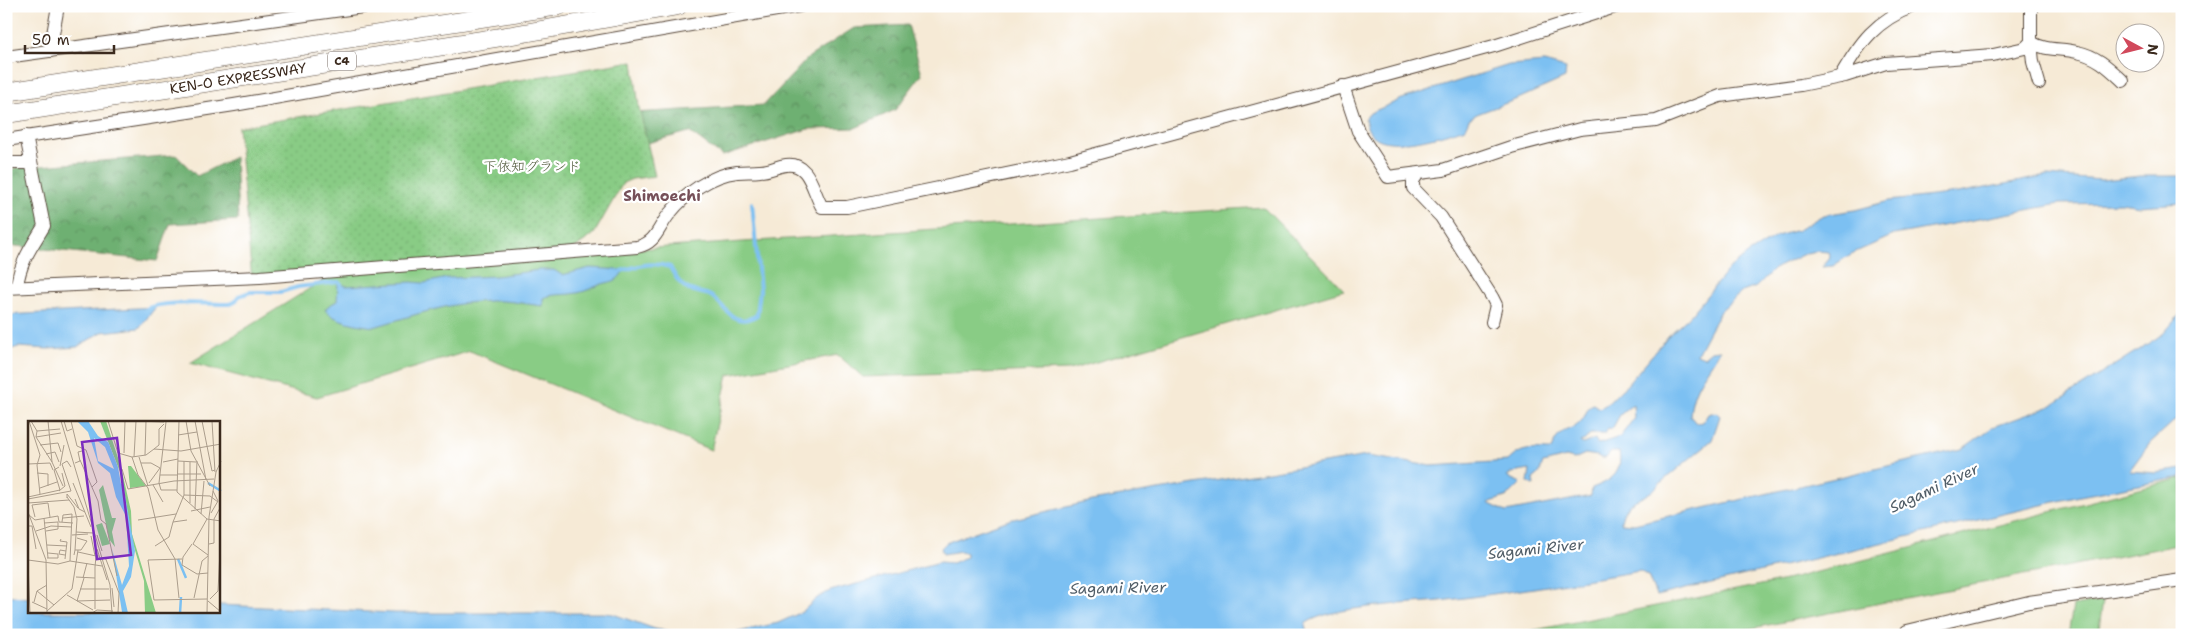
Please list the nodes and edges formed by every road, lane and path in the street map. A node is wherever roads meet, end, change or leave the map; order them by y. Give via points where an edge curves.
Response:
1 (58, 6) edge
2 (370, 6) edge
3 (559, 6) edge
4 (678, 6) edge
5 (800, 6) edge
6 (1618, 6) edge
7 (1914, 6) edge
8 (2031, 6) edge
9 (2031, 42) junction
10 (50, 50) junction
11 (6, 57) edge
12 (1840, 77) junction
13 (2123, 80) dead end
14 (2039, 83) dead end
15 (1343, 86) junction
16 (6, 92) edge
17 (6, 114) edge
18 (26, 136) junction
19 (6, 140) edge
20 (6, 163) edge
21 (30, 163) junction
22 (1417, 174) junction
23 (12, 287) edge
24 (1492, 322) dead end
25 (2182, 580) edge
26 (1906, 635) edge

1 - 10 street
2 - 10 street
3 - 16 highway, KEN-O EXPRESSWAY / C4
4 - 17 highway, KEN-O EXPRESSWAY / C4 via 495,38
5 - 18 street via 234,106
6 - 15 street via 1494,46
7 - 12 street via 1881,22 1854,53
8 - 9 street
9 - 12 street via 2024,48 1993,55 1886,63
9 - 13 street via 2040,47 2077,52 2100,60
9 - 14 street
10 - 11 street
12 - 22 street via 1720,96 1656,121 1580,129 1511,147 1443,170
15 - 22 street via 1358,131 1388,177
15 - 23 street via 1070,161 847,207 822,207 806,173 796,164 775,170 720,175 680,202 663,222 655,238 637,247 260,277
18 - 19 street
18 - 21 street
20 - 21 street
21 - 23 street via 44,226 25,256
22 - 24 street via 1413,188 1441,217 1492,296 1496,305
25 - 26 street via 2029,602 1907,631

